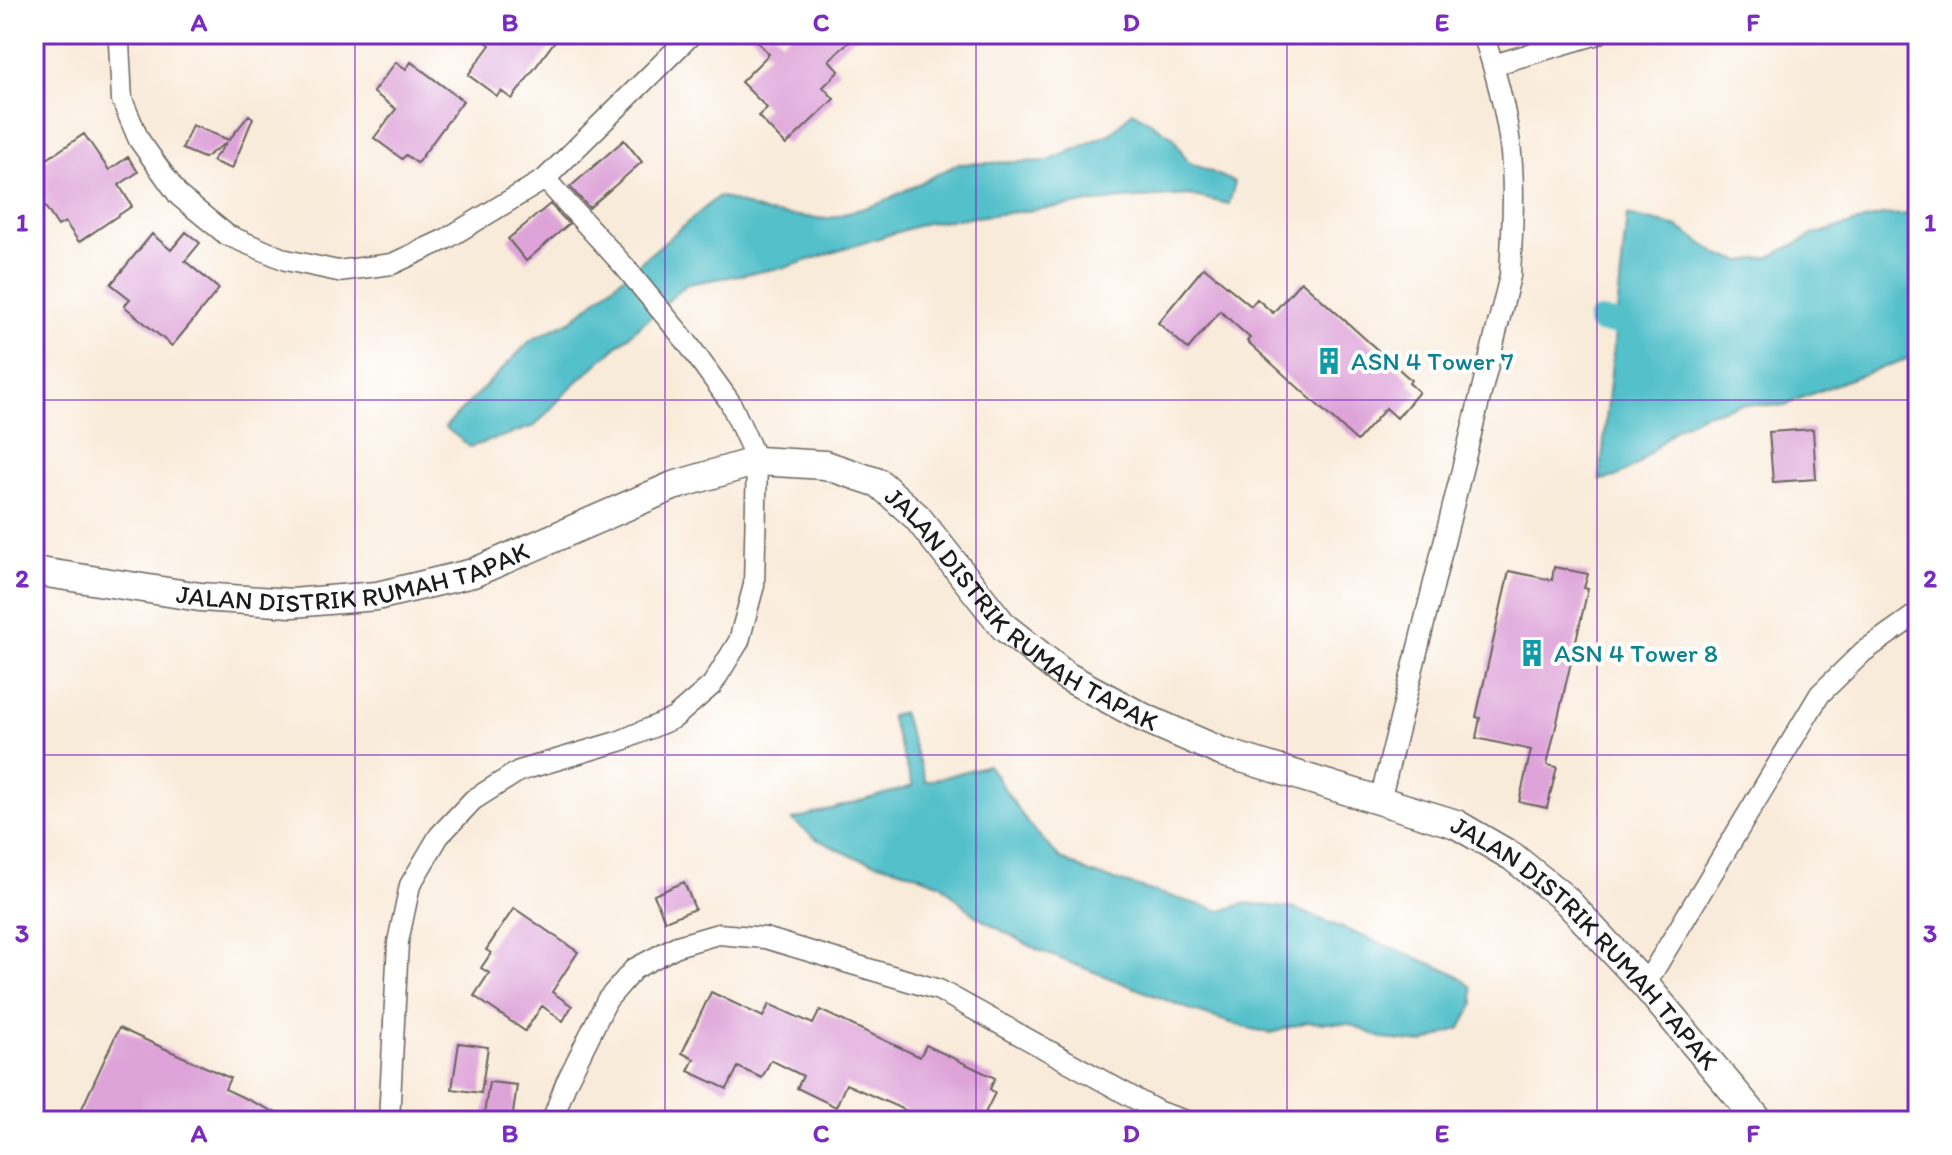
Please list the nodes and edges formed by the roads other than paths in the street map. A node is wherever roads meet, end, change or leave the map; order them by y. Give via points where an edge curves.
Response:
1 (121, 34) edge
2 (692, 34) edge
3 (1483, 34) edge
4 (1598, 34) edge
5 (1493, 65) junction
6 (545, 179) junction
7 (757, 461) junction
8 (34, 571) edge
9 (1918, 613) edge
10 (1380, 801) junction
11 (1645, 985) junction
12 (389, 1121) edge
13 (552, 1121) edge
14 (1186, 1121) edge
15 (1759, 1121) edge

1 - 6 street via 122,100 139,140 179,196 227,235 286,260 338,271 392,264 446,239
2 - 6 street
3 - 5 street
4 - 5 street
5 - 10 street via 1509,138 1510,276
6 - 7 street via 686,341 730,402
7 - 8 street, JALAN DISTRIK RUMAH TAPAK via 673,486 473,573 377,596 292,603 200,597
7 - 10 street, JALAN DISTRIK RUMAH TAPAK via 825,465 879,483 917,517 1004,627 1066,676 1222,752
7 - 12 street via 754,585 739,641 712,685 674,718 620,741 519,771 473,800 439,836 410,885 398,942
9 - 11 street via 1863,652 1820,694
10 - 11 street, JALAN DISTRIK RUMAH TAPAK via 1456,824 1513,857 1565,899
11 - 15 street, JALAN DISTRIK RUMAH TAPAK
13 - 14 street via 607,1000 634,969 677,946 718,934 765,938 939,990 1159,1112

